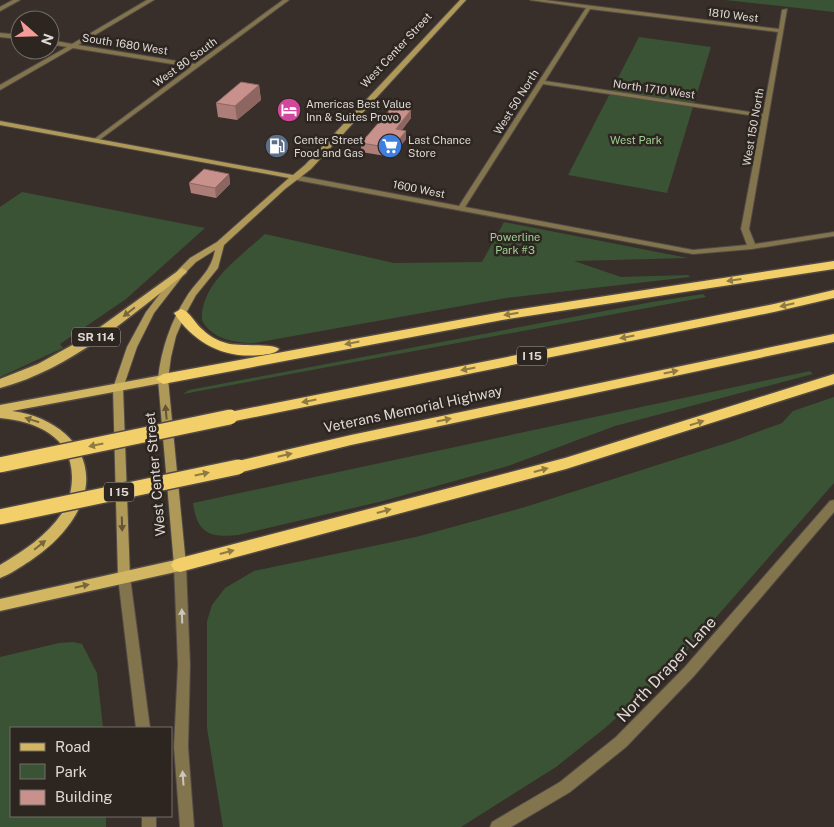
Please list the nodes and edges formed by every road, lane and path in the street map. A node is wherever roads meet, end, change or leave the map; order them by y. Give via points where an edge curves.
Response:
1 (17, 0) edge
2 (151, 0) edge
3 (286, 0) edge
4 (463, 0) edge
5 (533, 0) edge
6 (589, 7) junction
7 (0, 9) edge
8 (785, 10) dead end
9 (781, 31) junction
10 (60, 44) edge
11 (73, 46) junction
12 (196, 66) junction
13 (540, 82) junction
14 (0, 88) edge
15 (766, 116) junction
16 (0, 123) edge
17 (96, 140) junction
18 (294, 177) junction
19 (460, 208) junction
20 (834, 234) edge
21 (220, 244) junction
22 (752, 247) junction
23 (834, 265) edge
24 (182, 271) junction
25 (834, 294) edge
26 (181, 313) junction
27 (834, 338) edge
28 (323, 348) junction
29 (834, 378) edge
30 (163, 379) junction
31 (0, 384) edge
32 (118, 388) junction
33 (0, 409) edge
34 (0, 414) edge
35 (0, 465) edge
36 (834, 504) edge
37 (0, 518) edge
38 (180, 565) junction
39 (0, 572) edge
40 (124, 577) junction
41 (0, 604) edge
42 (144, 727) edge
43 (187, 827) edge
44 (497, 827) edge

1 - 7 street
2 - 11 street
3 - 12 street, West 80 South
4 - 18 main road, West Center Street / SR 114 via 308,167
5 - 6 street, 1810 West
6 - 9 street, 1810 West
6 - 13 street, West 50 North
8 - 9 street, West 150 North
9 - 15 street, West 150 North
10 - 11 street, South 1680 West
11 - 12 street, South 1680 West
11 - 14 street
12 - 17 street, West 80 South
13 - 15 street, North 1710 West
13 - 19 street, West 50 North
15 - 22 street, West 150 North via 745,229
16 - 17 main road, 1600 West
17 - 18 main road, 1600 West
18 - 19 street, 1600 West
18 - 21 main road, West Center Street / SR 114
19 - 22 street, 1600 West via 693,252
20 - 22 street, 1600 West
21 - 24 main road, West Center Street / SR 114 via 193,260
21 - 26 main road, West Center Street via 215,266
23 -> 28 highway via 560,306
24 -> 31 main road, SR 114 via 89,341 42,367
24 - 32 main road, West Center Street via 140,330
25 -> 35 highway, Veterans Memorial Highway / I 15, bridge
26 - 28 highway via 198,334 219,346 247,352 300,346
26 - 30 main road, West Center Street via 168,347
37 -> 27 highway, Veterans Memorial Highway / I 15, bridge
28 - 30 highway
38 -> 29 highway via 566,463
30 - 32 main road
38 -> 30 main road, West Center Street
32 - 33 main road
32 -> 40 main road, West Center Street
39 -> 34 main road via 55,532 78,494 81,475 73,448 58,434 34,420
36 - 44 street, North Draper Lane via 689,672 620,742 565,787
38 - 40 main road
43 -> 38 street, West Center Street via 181,747 184,665
41 -> 40 main road
40 - 42 street, West Center Street

